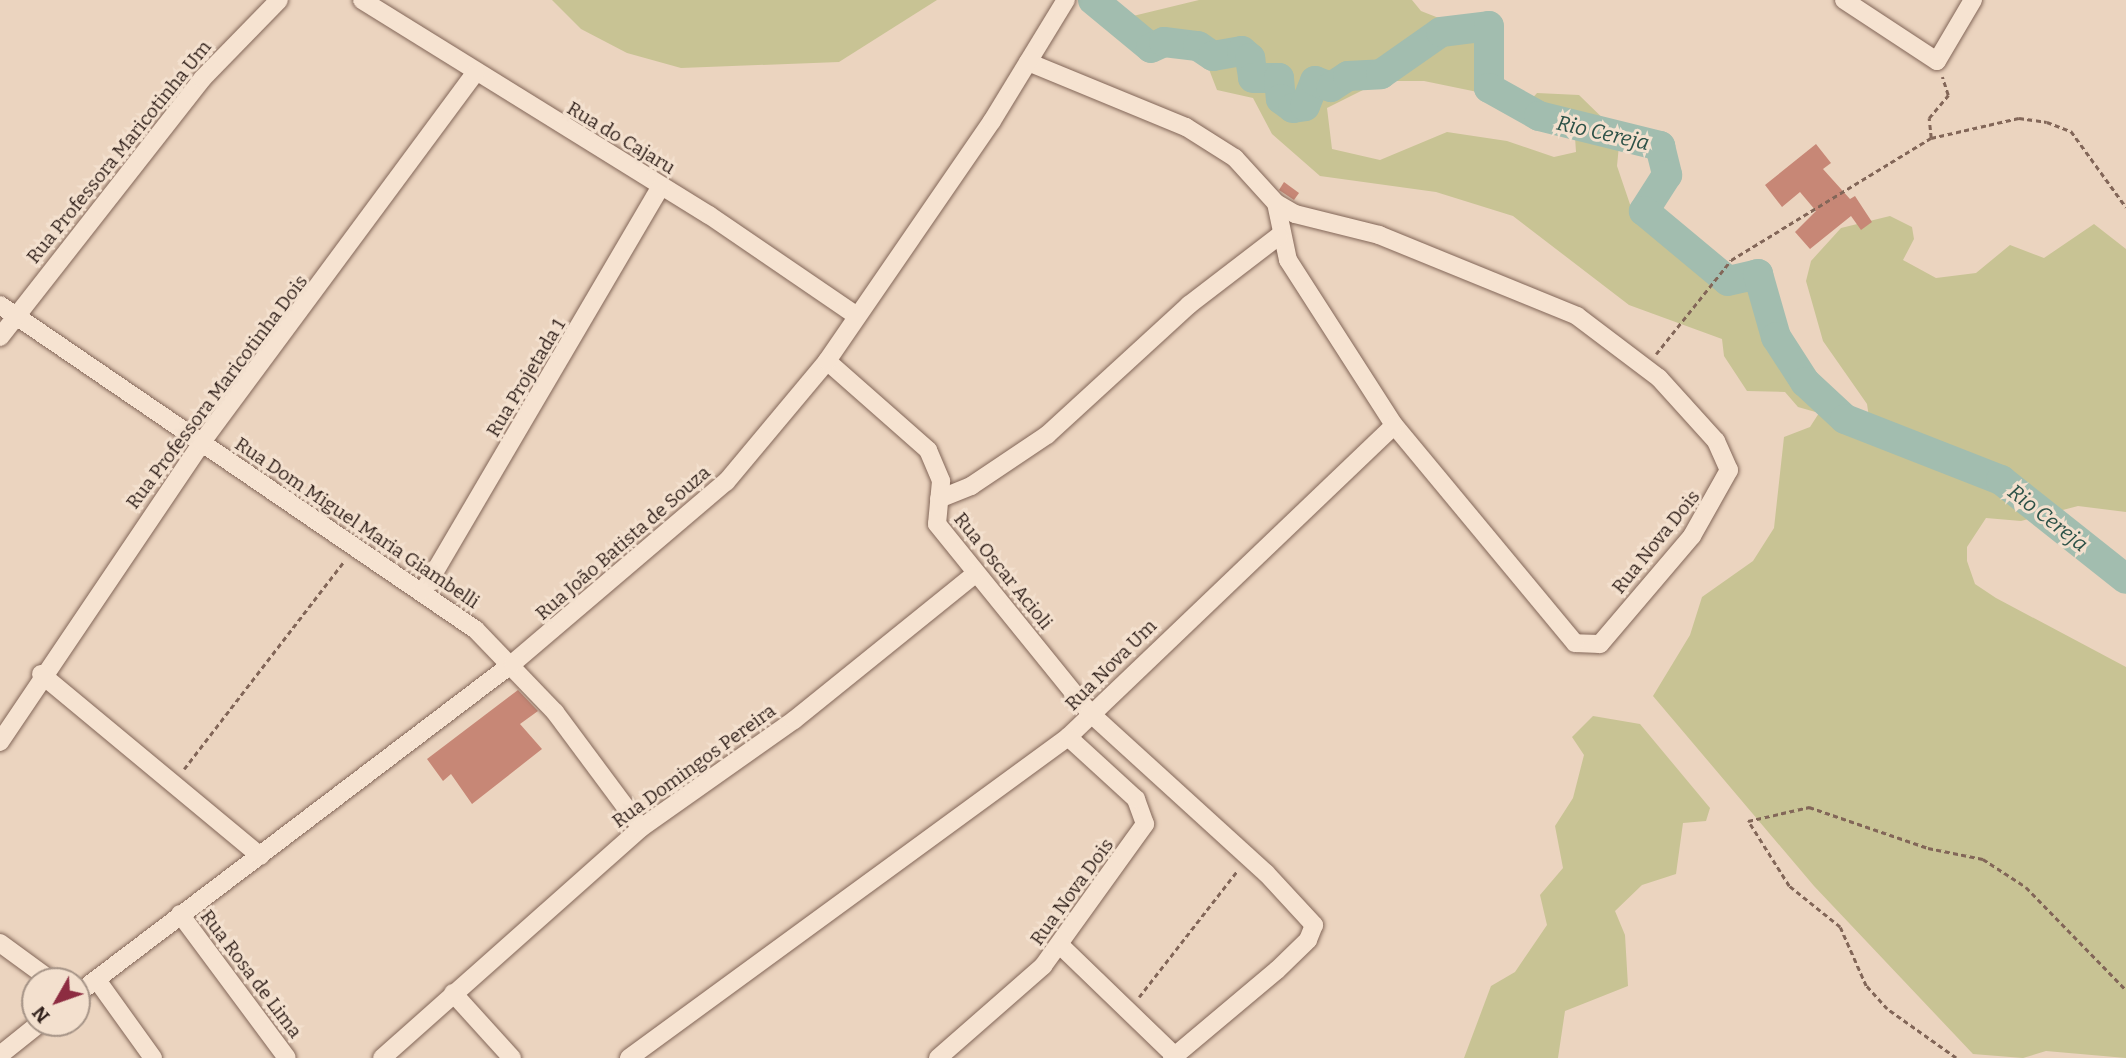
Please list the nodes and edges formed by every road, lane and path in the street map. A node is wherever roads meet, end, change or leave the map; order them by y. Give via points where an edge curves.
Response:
1 (279, 0) edge
2 (362, 0) edge
3 (1066, 0) edge
4 (1844, 0) edge
5 (1973, 0) edge
6 (1937, 61) junction
7 (1028, 62) junction
8 (475, 73) junction
9 (1931, 138) junction
10 (662, 186) junction
11 (1276, 203) junction
12 (2126, 207) edge
13 (1279, 236) junction
14 (7, 310) edge
15 (857, 316) junction
16 (0, 337) edge
17 (827, 361) junction
18 (1645, 366) junction
19 (1394, 425) junction
20 (202, 442) junction
21 (939, 499) junction
22 (357, 544) junction
23 (976, 573) junction
24 (424, 590) junction
25 (513, 663) junction
26 (41, 674) junction
27 (1090, 713) junction
28 (1068, 737) junction
29 (0, 742) edge
30 (173, 784) junction
31 (641, 828) junction
32 (260, 856) junction
33 (1247, 856) junction
34 (180, 914) junction
35 (0, 943) edge
36 (1061, 946) junction
37 (33, 967) edge
38 (97, 981) junction
39 (91, 985) edge
40 (2126, 990) edge
41 (453, 993) junction
42 (1128, 1011) junction
43 (26, 1037) edge
44 (11, 1053) edge
45 (1174, 1057) edge
46 (153, 1058) edge
47 (287, 1058) edge
48 (382, 1058) edge
49 (512, 1058) edge
50 (629, 1058) edge
51 (938, 1058) edge
52 (1956, 1058) edge

1 - 14 street, Rua Professora Maricotinha Um via 202,79
2 - 8 street, Rua do Cajaru
3 - 7 street, Rua João Batista de Souza
4 - 6 street
5 - 6 street
6 - 9 path via 1948,95 1929,118
7 - 11 street via 1186,127 1235,158
7 - 15 street, Rua João Batista de Souza
8 - 10 street, Rua do Cajaru
8 - 20 street, Rua Professora Maricotinha Dois
9 - 12 path via 2019,118 2047,122 2071,131
9 - 18 path via 1731,260 1713,288
10 - 15 street, Rua do Cajaru
10 - 24 street, Rua Projetada 1
11 - 13 street
11 - 18 street, Rua Nova Dois via 1484,276 1577,316
13 - 19 street via 1309,298
13 - 21 street via 1189,305 1047,435 971,486
14 - 16 street, Rua Professora Maricotinha Um
14 - 20 street, Rua Dom Miguel Maria Giambelli
15 - 17 street, Rua João Batista de Souza
17 - 21 street, Rua Oscar Acioli via 928,450 940,472
17 - 25 street, Rua João Batista de Souza via 726,482
18 - 19 street, Rua Nova Dois via 1716,440 1729,470 1692,536 1608,637 1588,647 1575,643
19 - 27 street, Rua Nova Um
20 - 22 street, Rua Dom Miguel Maria Giambelli
20 - 26 street, Rua Professora Maricotinha Dois
21 - 23 street, Rua Oscar Acioli via 937,524
22 - 24 street, Rua Dom Miguel Maria Giambelli
22 - 30 path
23 - 27 street, Rua Oscar Acioli
23 - 31 street, Rua Domingos Pereira via 794,720
24 - 25 street, Rua Dom Miguel Maria Giambelli
25 - 31 street, Rua Dom Miguel Maria Giambelli
25 - 32 street, Rua João Batista de Souza
26 - 29 street, Rua Professora Maricotinha Dois
26 - 30 street
27 - 28 street, Rua Nova Um
27 - 33 street, Rua Oscar Acioli
28 - 36 street, Rua Nova Dois via 1136,799 1145,824
28 - 50 street, Rua Nova Um
30 - 32 street
31 - 41 street, Rua Domingos Pereira
32 - 34 street, Rua João Batista de Souza
33 - 42 path
33 - 45 street, Rua Oscar Acioli via 1315,930 1241,1003
34 - 38 street, Rua João Batista de Souza
34 - 47 street, Rua Rosa de Lima
35 - 37 street
36 - 42 street
36 - 51 street, Rua Nova Dois via 1007,1003
38 - 39 street, Rua João Batista de Souza
38 - 46 street
40 - 52 path via 2025,887 1983,859 1928,848 1809,807 1748,821 1790,886 1840,928 1866,986 1887,1009
41 - 48 street, Rua Domingos Pereira
41 - 49 street
42 - 45 street
43 - 44 street

